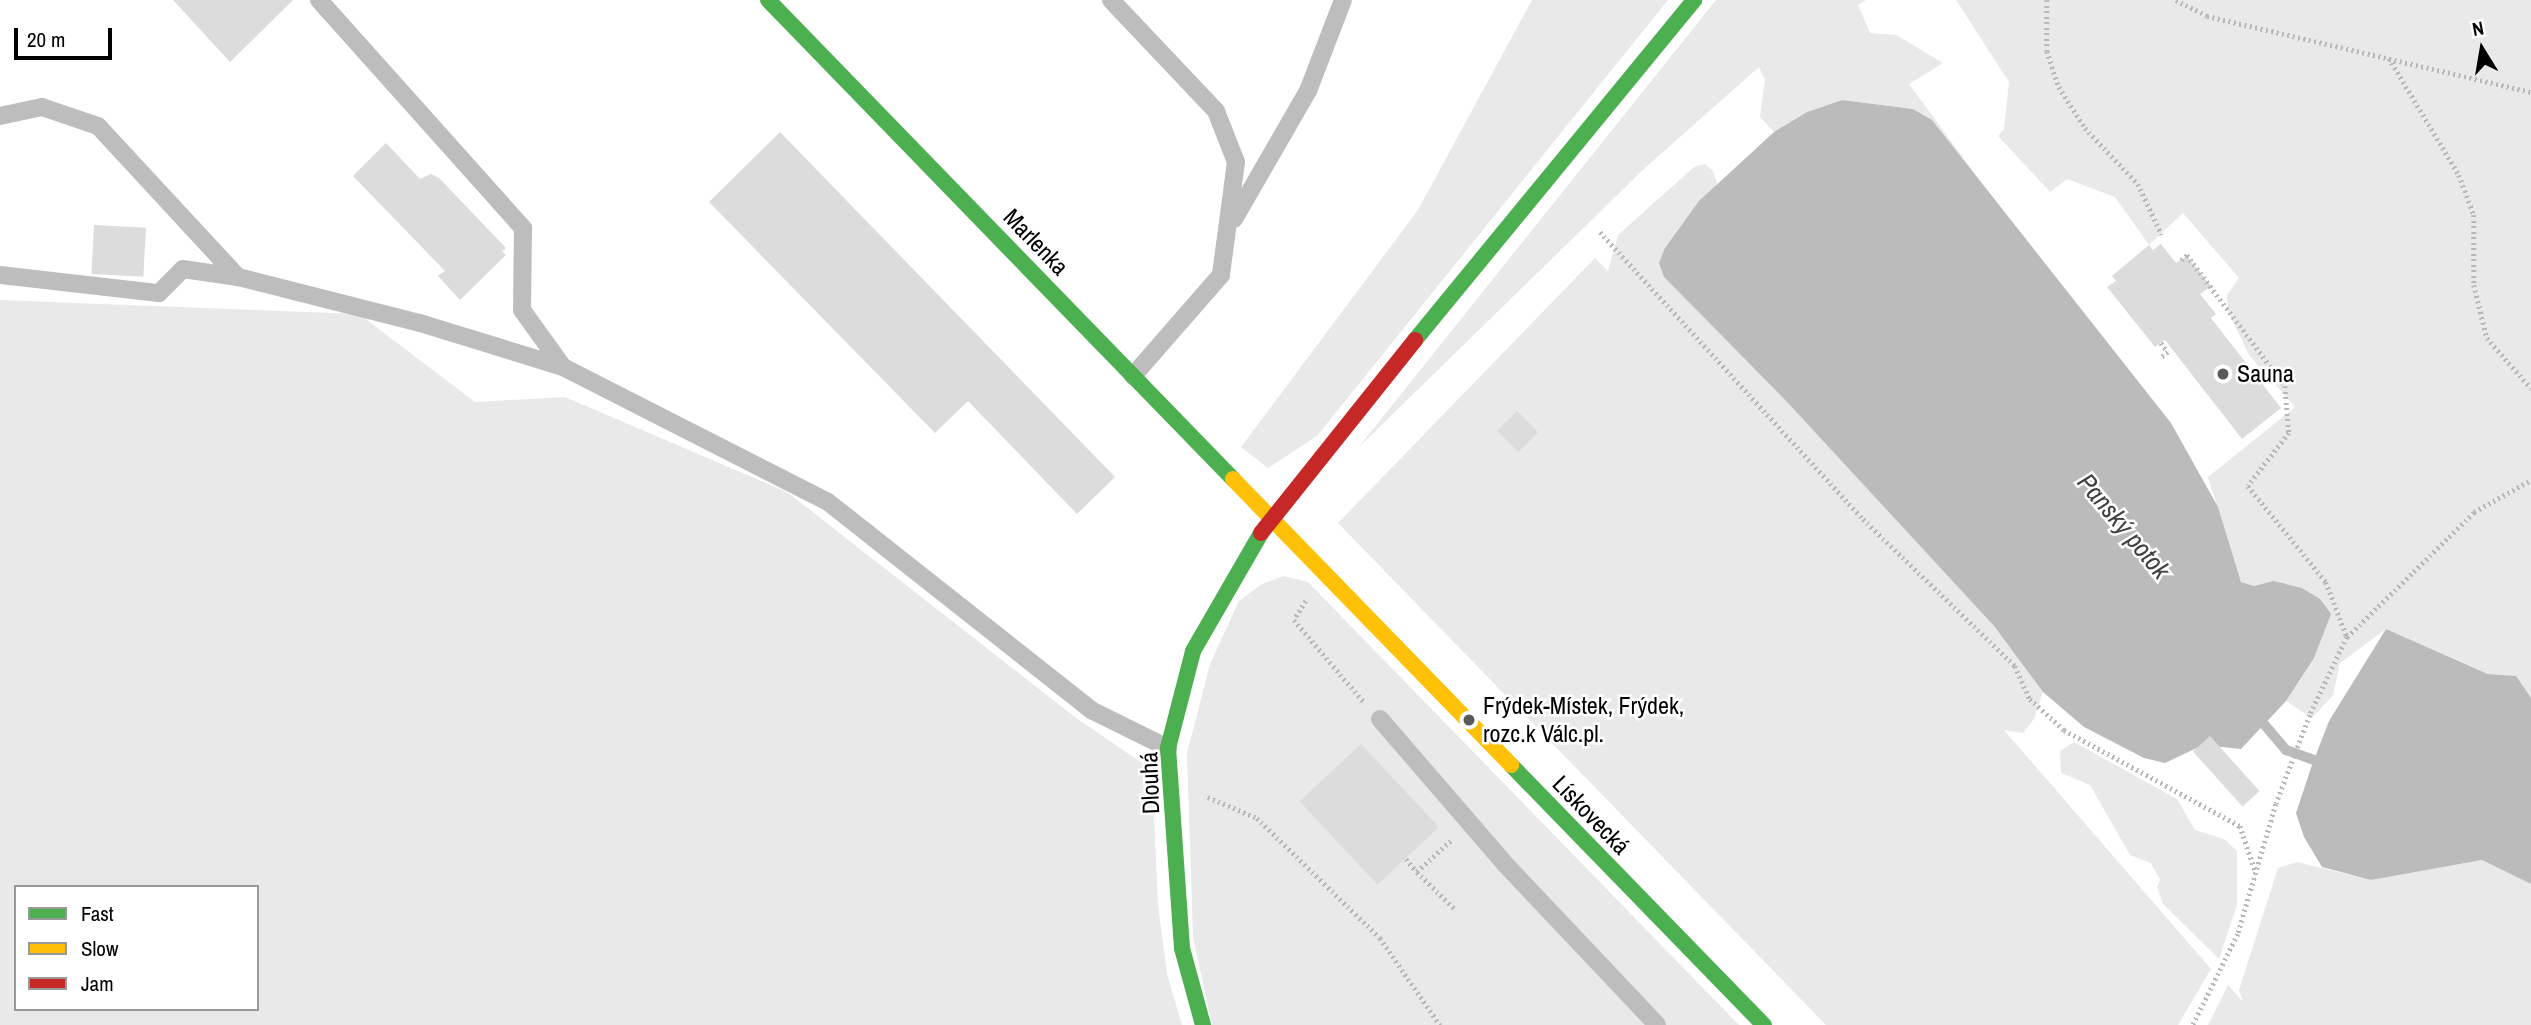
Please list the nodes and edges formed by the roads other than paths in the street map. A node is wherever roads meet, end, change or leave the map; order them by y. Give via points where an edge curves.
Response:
1 (319, 0) edge
2 (768, 0) edge
3 (1111, 0) edge
4 (1343, 0) edge
5 (1694, 0) edge
6 (0, 116) edge
7 (1230, 225) junction
8 (0, 275) edge
9 (239, 277) junction
10 (563, 367) junction
11 (1133, 376) junction
12 (1270, 517) junction
13 (1380, 719) road end
14 (1168, 748) junction
15 (1203, 1025) edge
16 (1657, 1025) edge
17 (1764, 1025) edge

1 - 10 lane via 523,229 522,310
2 - 11 main road, Marlenka
3 - 7 lane via 1216,111 1236,162
4 - 7 lane via 1308,91
5 - 12 main road, Dlouhá
6 - 9 lane via 42,107 98,126
7 - 11 lane via 1221,275
8 - 9 lane via 159,293 183,269
9 - 10 lane via 419,323
10 - 14 lane via 828,502 1093,711
11 - 12 main road, Marlenka
12 - 14 main road, Dlouhá via 1193,651
12 - 17 main road, Lískovecká
13 - 16 lane via 1470,824
14 - 15 main road, Dlouhá via 1182,948

